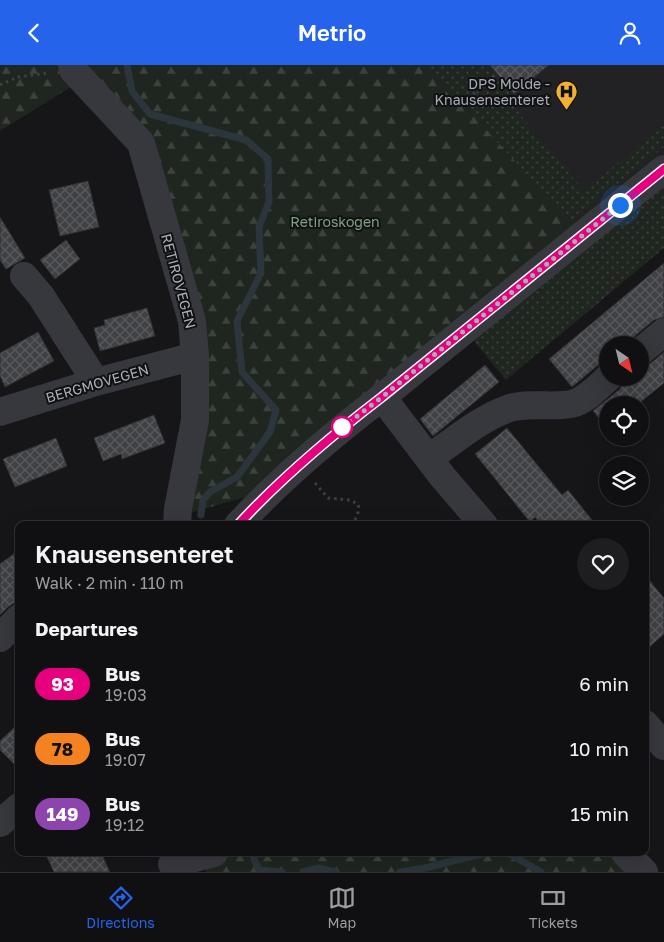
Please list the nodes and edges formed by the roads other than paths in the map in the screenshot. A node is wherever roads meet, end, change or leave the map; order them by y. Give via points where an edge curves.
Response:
1 (72, 67) edge
2 (664, 169) edge
3 (24, 276) dead end
4 (664, 332) edge
5 (649, 344) edge
6 (196, 356) junction
7 (96, 382) junction
8 (599, 386) edge
9 (382, 397) junction
10 (0, 412) edge
11 (429, 458) junction
12 (177, 521) edge
13 (242, 521) edge
14 (481, 521) edge
15 (15, 622) edge
16 (0, 638) edge
17 (649, 729) edge
18 (664, 746) edge
19 (15, 810) edge
20 (0, 823) edge
21 (201, 856) edge
22 (628, 856) edge
23 (172, 863) edge
24 (644, 872) edge

1 - 6 street, RETIROVEGEN via 141,143 192,321
2 - 9 street
3 - 7 street via 41,296
4 - 5 street
6 - 7 street, BERGMOVEGEN
6 - 12 street, RETIROVEGEN via 195,420
7 - 10 street, BERGMOVEGEN
8 - 11 street via 573,404 507,409 477,424
9 - 11 street
9 - 13 street via 339,430
11 - 14 street
15 - 16 street
17 - 18 street
19 - 20 street
21 - 23 street
22 - 24 street

